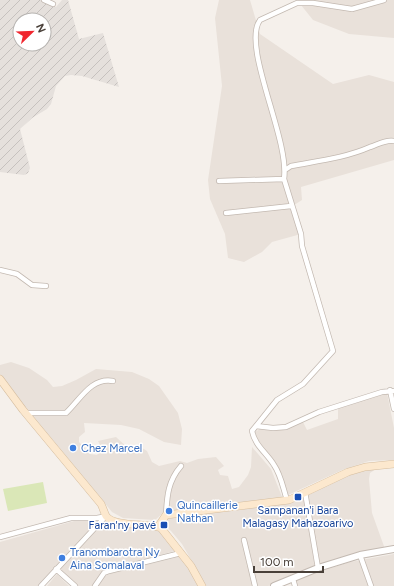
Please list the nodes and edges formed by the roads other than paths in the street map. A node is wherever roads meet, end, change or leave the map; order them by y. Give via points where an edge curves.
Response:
1 (44, 0) edge
2 (384, 0) edge
3 (310, 1) edge
4 (53, 4) dead end
5 (394, 141) edge
6 (285, 170) junction
7 (284, 179) junction
8 (219, 181) dead end
9 (291, 206) junction
10 (226, 214) dead end
11 (0, 270) edge
12 (46, 286) dead end
13 (0, 379) edge
14 (113, 381) dead end
15 (392, 390) edge
16 (394, 409) edge
17 (25, 413) junction
18 (256, 426) junction
19 (394, 464) edge
20 (181, 466) dead end
21 (305, 492) junction
22 (287, 500) junction
23 (166, 515) junction
24 (107, 516) junction
25 (158, 527) junction
26 (0, 537) edge
27 (244, 540) dead end
28 (394, 549) edge
29 (181, 553) junction
30 (360, 555) junction
31 (318, 568) junction
32 (56, 569) junction
33 (294, 583) edge
34 (41, 586) edge
35 (75, 586) edge
36 (95, 586) edge
37 (202, 586) edge
38 (255, 586) edge
39 (274, 586) edge
40 (371, 586) edge

1 - 4 street
2 - 3 street via 352,9
3 - 6 street via 298,3 260,20 254,31 256,48 280,137
5 - 6 street via 381,143 360,152 291,166
6 - 7 street
7 - 8 street
7 - 9 street
9 - 10 street
9 - 18 street via 333,351 303,384 277,400
11 - 12 street via 17,274 32,285
13 - 17 main road
14 - 17 street via 98,381 66,413
15 - 16 street
15 - 18 street via 319,412 286,427
17 - 24 main road via 101,504
18 - 22 street via 252,430 254,440 274,465
19 - 21 main road via 365,467 348,472
20 - 23 street via 172,476
21 - 22 main road
21 - 31 street
22 - 23 main road
23 - 25 main road
24 - 25 main road via 115,522
24 - 26 street via 71,518
24 - 32 street
25 - 29 main road via 168,535
27 - 38 street
28 - 30 street
29 - 36 street via 109,571 104,573
29 - 37 main road
30 - 31 street
30 - 40 street
31 - 33 street
32 - 34 street
32 - 35 street
33 - 39 street

